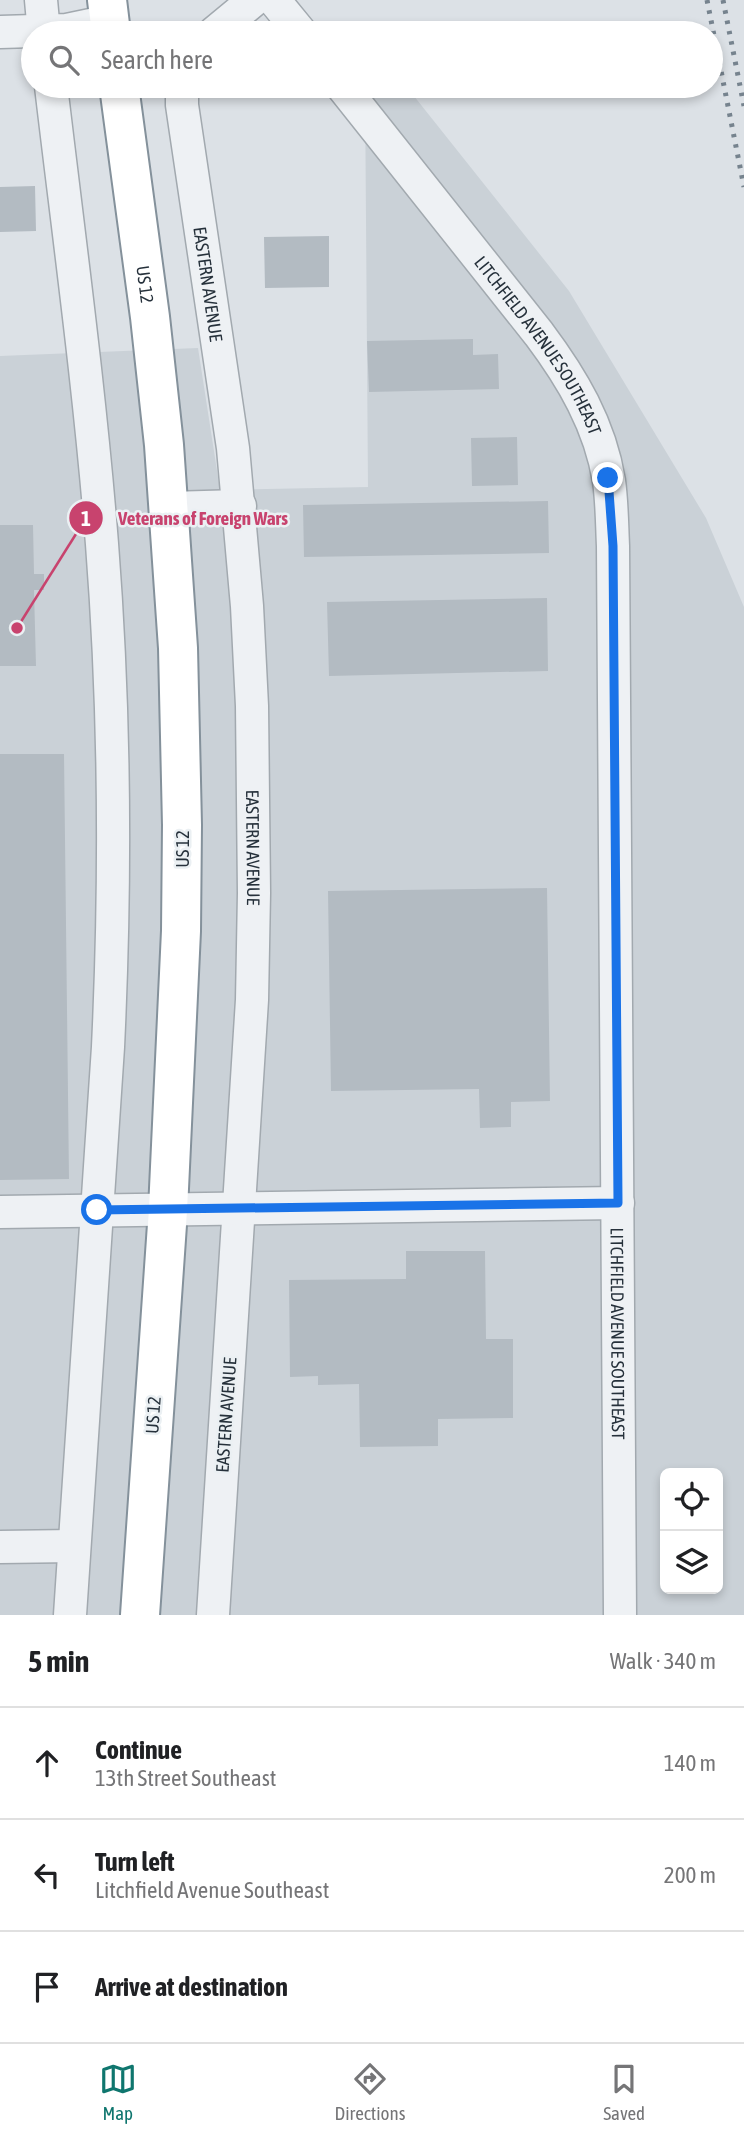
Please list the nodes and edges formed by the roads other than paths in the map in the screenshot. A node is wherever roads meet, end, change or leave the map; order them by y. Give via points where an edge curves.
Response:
1 (41, 0) edge
2 (254, 0) edge
3 (275, 0) edge
4 (43, 21) edge
5 (229, 21) edge
6 (292, 21) edge
7 (0, 32) edge
8 (21, 32) edge
9 (52, 98) edge
10 (121, 98) edge
11 (182, 98) edge
12 (351, 98) edge
13 (240, 506) junction
14 (169, 508) junction
15 (618, 1203) junction
16 (240, 1209) junction
17 (97, 1210) junction
18 (168, 1210) junction
19 (0, 1212) edge
20 (74, 1546) junction
21 (0, 1547) edge
22 (70, 1615) edge
23 (139, 1615) edge
24 (213, 1615) edge
25 (620, 1615) edge

1 - 4 street
2 - 5 street
3 - 6 street
7 - 8 street
9 - 17 street via 102,544 111,710 112,953
10 - 14 highway, US 12 / US 12 via 150,317
11 - 13 street, EASTERN AVENUE
12 - 15 street, LITCHFIELD AVENUE SOUTHEAST via 561,363 584,404 603,454 613,546
13 - 14 street
13 - 16 street, EASTERN AVENUE via 252,706 254,854 252,1000
14 - 18 highway, US 12 / US 12 via 181,727 182,877
15 - 16 street
15 - 25 street, LITCHFIELD AVENUE SOUTHEAST
16 - 18 street
16 - 24 street, EASTERN AVENUE
17 - 18 street
17 - 19 street
17 - 20 street
18 - 23 highway, US 12 / US 12
20 - 21 street
20 - 22 street

